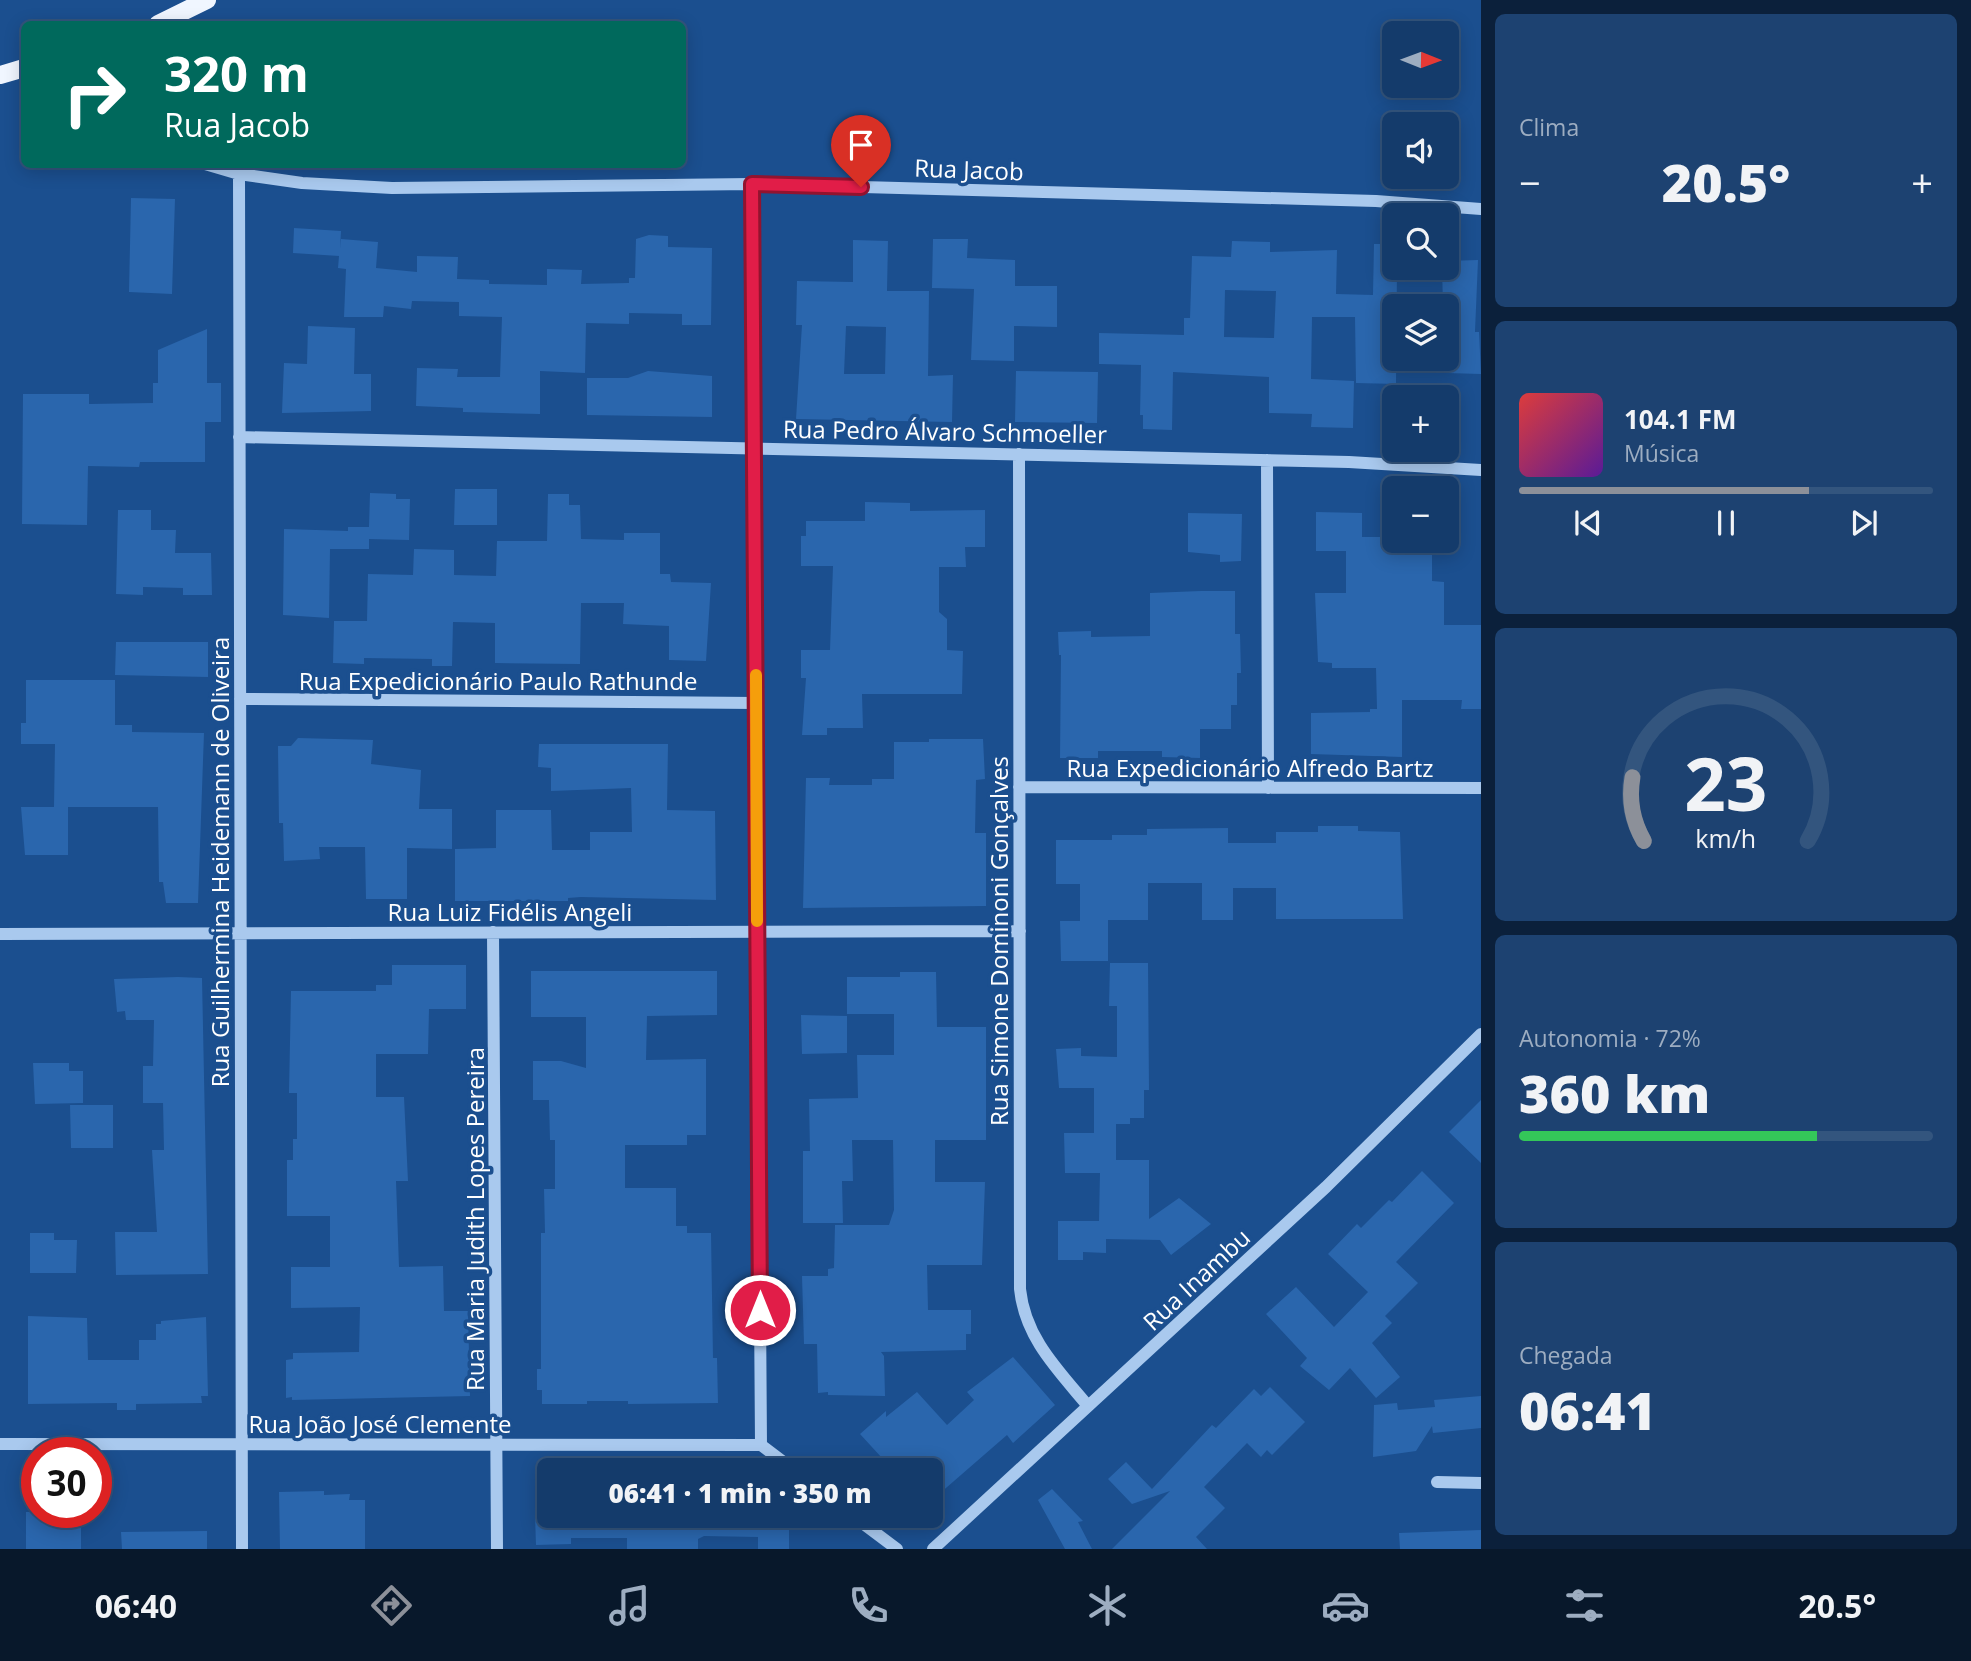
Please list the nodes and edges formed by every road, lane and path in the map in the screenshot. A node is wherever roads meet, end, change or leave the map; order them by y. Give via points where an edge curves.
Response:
1 (207, 0) edge
2 (164, 21) edge
3 (21, 69) edge
4 (0, 75) edge
5 (219, 168) edge
6 (239, 174) junction
7 (752, 184) junction
8 (1481, 209) edge
9 (239, 437) junction
10 (754, 448) junction
11 (1019, 454) junction
12 (1267, 460) junction
13 (1481, 470) edge
14 (240, 699) junction
15 (756, 703) junction
16 (1019, 788) junction
17 (1268, 788) junction
18 (1481, 788) edge
19 (757, 931) junction
20 (1020, 931) junction
21 (240, 932) junction
22 (493, 932) junction
23 (0, 934) edge
24 (1479, 1042) edge
25 (1088, 1406) junction
26 (0, 1444) edge
27 (242, 1444) junction
28 (496, 1444) junction
29 (761, 1445) junction
30 (778, 1458) edge
31 (1437, 1482) dead end
32 (1481, 1483) edge
33 (869, 1528) edge
34 (242, 1549) edge
35 (497, 1549) edge
36 (897, 1549) edge
37 (933, 1549) edge

1 - 2 main road
3 - 4 main road
5 - 6 street, Rua Jacob
6 - 7 street, Rua Jacob via 392,188
6 - 9 street, Rua Guilhermina Heidemann de Oliveira
7 - 8 street, Rua Jacob via 1376,201
7 - 10 street
9 - 10 street, Rua Pedro Álvaro Schmoeller
9 - 14 street, Rua Guilhermina Heidemann de Oliveira
10 - 11 street, Rua Pedro Álvaro Schmoeller
10 - 15 street
11 - 12 street, Rua Pedro Álvaro Schmoeller
11 - 16 street, Rua Simone Dominoni Gonçalves
12 - 13 street, Rua Pedro Álvaro Schmoeller
12 - 17 street
14 - 15 street, Rua Expedicionário Paulo Rathunde
14 - 21 street, Rua Guilhermina Heidemann de Oliveira
15 - 19 street
16 - 17 street, Rua Expedicionário Alfredo Bartz
16 - 20 street, Rua Simone Dominoni Gonçalves
17 - 18 street, Rua Expedicionário Alfredo Bartz
19 - 20 street, Rua Luiz Fidélis Angeli
19 - 22 street, Rua Luiz Fidélis Angeli
19 - 29 street
20 - 25 street, Rua Simone Dominoni Gonçalves via 1021,1305 1037,1343
21 - 22 street, Rua Luiz Fidélis Angeli
21 - 23 street, Rua Luiz Fidélis Angeli
21 - 27 street, Rua Guilhermina Heidemann de Oliveira
22 - 28 street, Rua Maria Judith Lopes Pereira
24 - 25 street, Rua Inambu
25 - 37 street, Rua Inambu
26 - 27 street, Rua João José Clemente
27 - 28 street, Rua João José Clemente
27 - 34 street, Rua Guilhermina Heidemann de Oliveira
28 - 29 street, Rua João José Clemente
28 - 35 street, Rua Maria Judith Lopes Pereira
29 - 30 street
31 - 32 street
33 - 36 street

